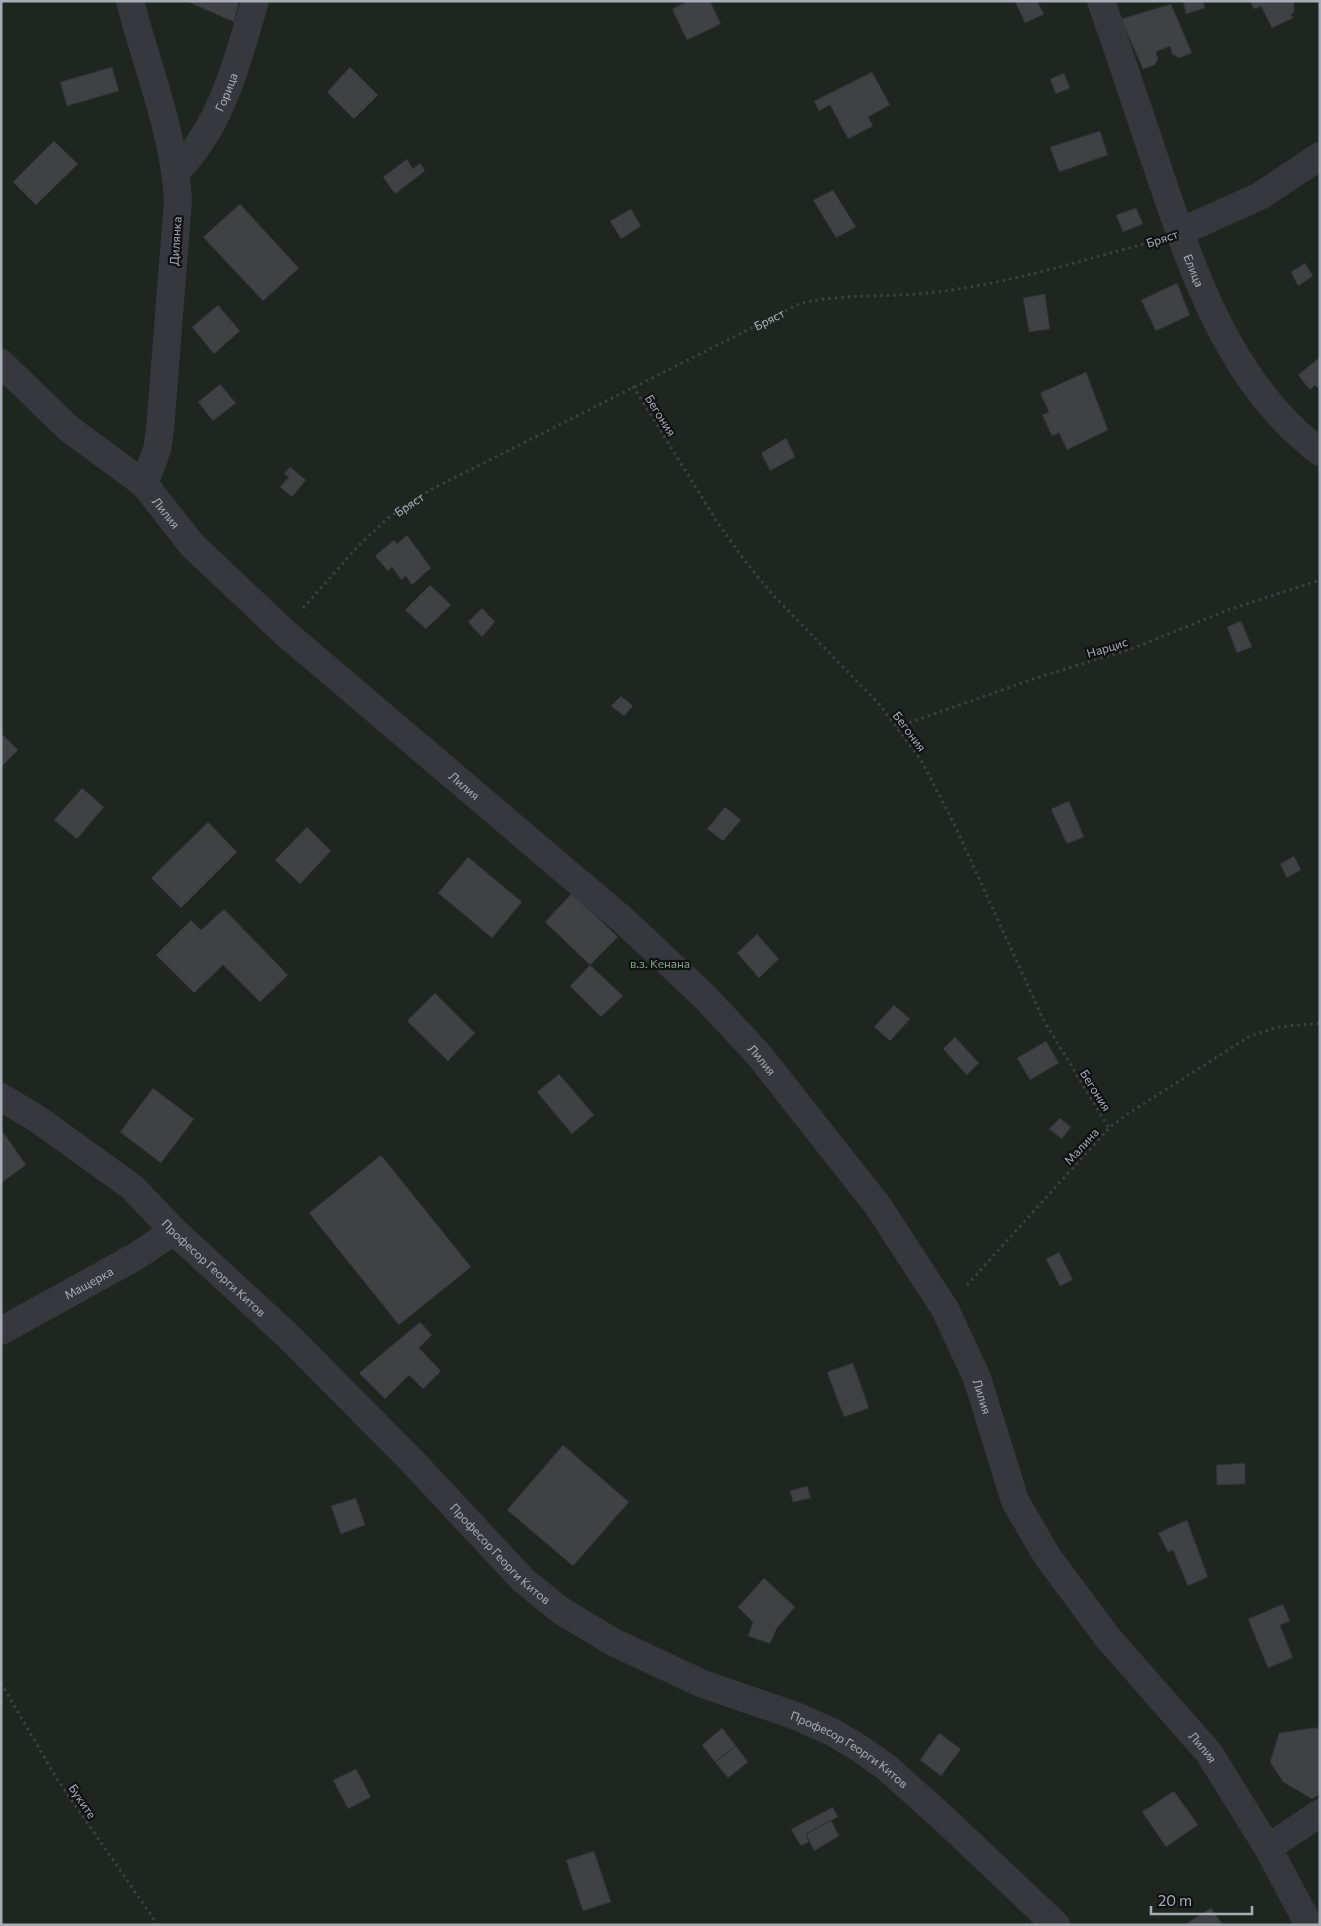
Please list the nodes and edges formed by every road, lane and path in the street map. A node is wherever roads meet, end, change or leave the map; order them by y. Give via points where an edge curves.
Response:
1 (130, 1) edge
2 (255, 1) edge
3 (1101, 1) edge
4 (1320, 156) edge
5 (176, 172) junction
6 (1180, 232) junction
7 (1, 363) edge
8 (633, 386) junction
9 (1320, 452) edge
10 (144, 484) junction
11 (1320, 580) edge
12 (284, 632) junction
13 (897, 727) junction
14 (1320, 1022) edge
15 (1, 1097) edge
16 (1110, 1128) junction
17 (174, 1231) junction
18 (945, 1309) junction
19 (1, 1331) edge
20 (1, 1683) edge
21 (1320, 1813) edge
22 (1268, 1848) junction
23 (158, 1925) edge
24 (1056, 1925) edge
25 (1309, 1925) edge

1 - 5 street, Дилянка
2 - 5 street, Горица via 222,103 195,152
3 - 6 street, Елица
4 - 6 street, Бряст via 1260,196
5 - 10 street, Дилянка via 178,200 160,430 157,450
6 - 8 path, Бряст via 994,284 935,292 835,296 801,303
6 - 9 street, Елица via 1236,357 1294,431
7 - 10 street, Лилия via 68,428
8 - 12 path, Бряст via 430,490 388,518 360,544
8 - 13 path, Бегония via 744,560
10 - 12 street, Лилия via 192,546
11 - 13 path, Нарцис via 1228,610 1131,650 1033,679
12 - 18 street, Лилия via 623,920 705,997 759,1055 878,1206
13 - 16 path, Бегония via 921,760 945,804 1043,1019
14 - 16 path, Малина via 1278,1027 1250,1036
15 - 17 street, Професор Георги Китов via 36,1118 132,1187
16 - 18 path, Малина
17 - 19 street, Мащерка
17 - 24 street, Професор Георги Китов via 294,1342 412,1461 523,1580 560,1610 613,1642 703,1684 814,1724 859,1748 942,1817
18 - 22 street, Лилия via 977,1378 1015,1501 1047,1556 1108,1638 1209,1753
20 - 23 path, Буките via 57,1779
21 - 22 street
22 - 25 street, Лилия

